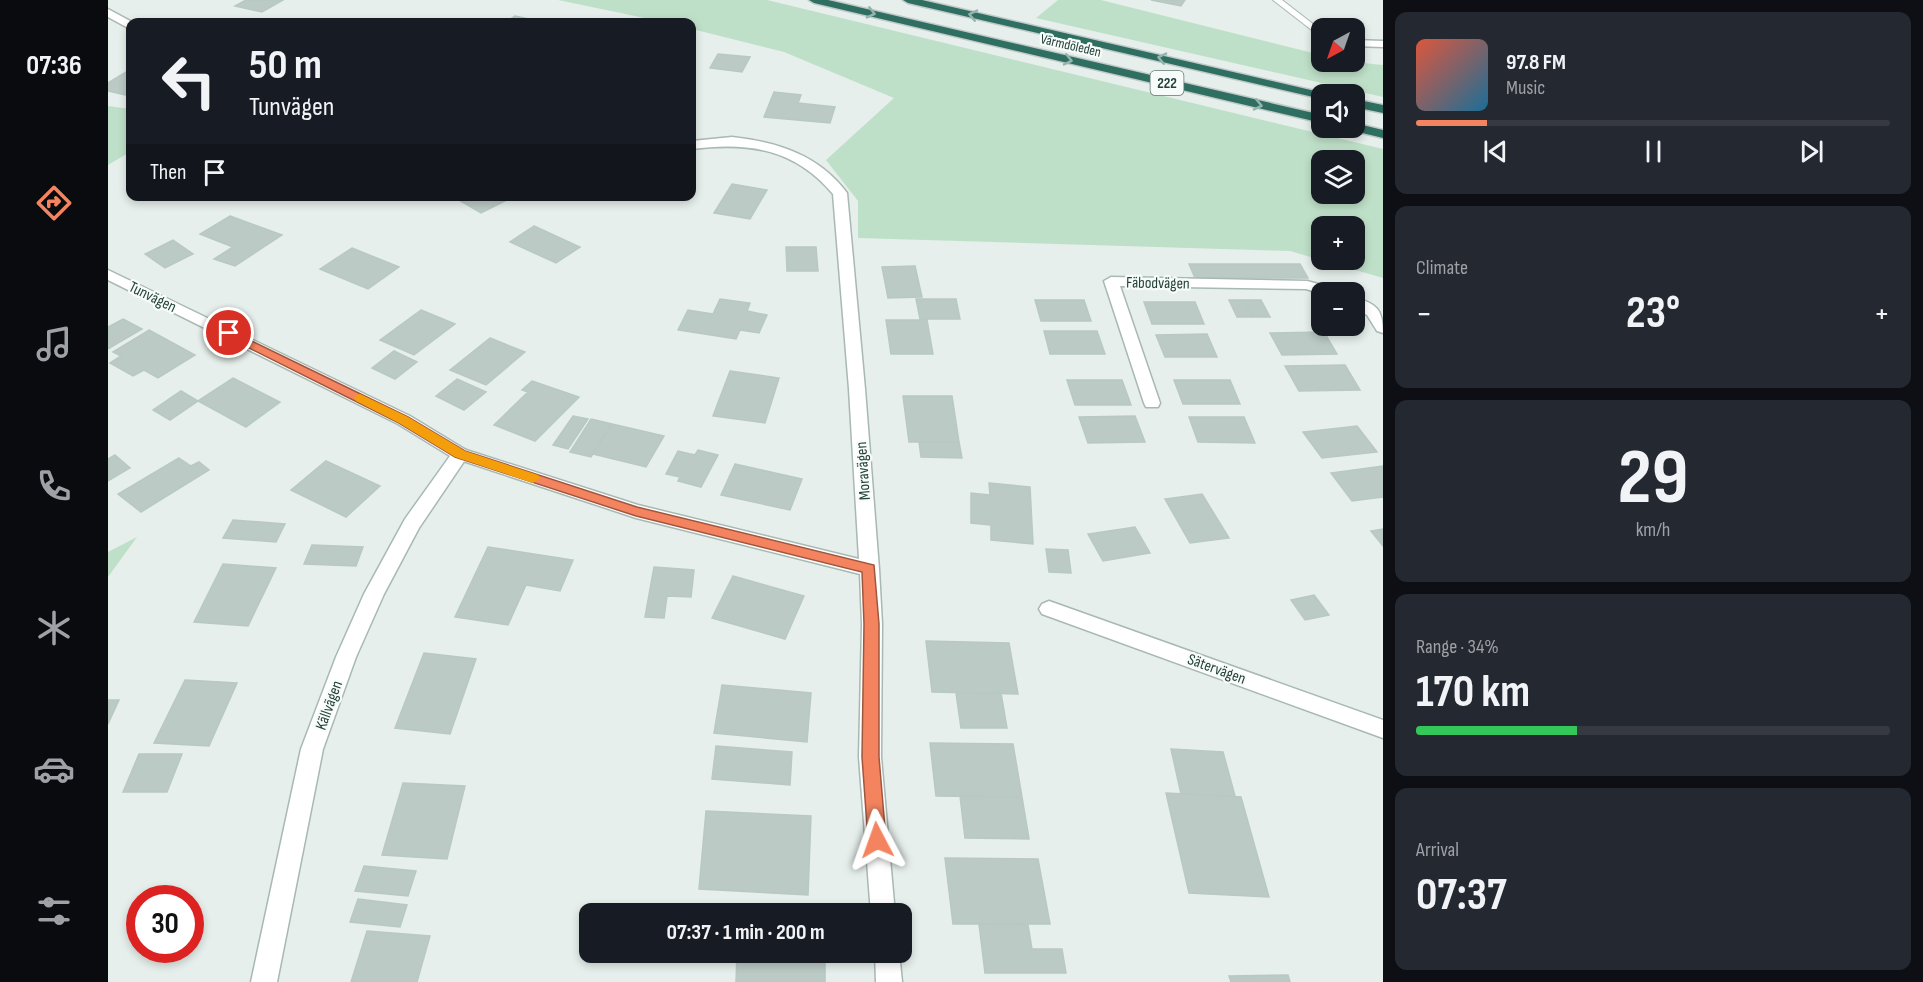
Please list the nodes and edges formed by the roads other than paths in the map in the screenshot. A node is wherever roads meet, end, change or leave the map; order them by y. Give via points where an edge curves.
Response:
1 (814, 0) edge
2 (908, 0) edge
3 (1277, 0) edge
4 (108, 12) edge
5 (126, 23) edge
6 (1311, 27) edge
7 (1365, 43) edge
8 (1383, 44) edge
9 (1311, 92) edge
10 (1365, 105) edge
11 (1383, 109) edge
12 (1311, 116) edge
13 (1365, 130) edge
14 (1383, 134) edge
15 (696, 144) edge
16 (108, 274) edge
17 (1311, 286) edge
18 (1365, 308) edge
19 (1383, 328) edge
20 (1152, 403) dead end
21 (460, 454) junction
22 (869, 569) junction
23 (1049, 609) dead end
24 (1383, 729) edge
25 (882, 903) edge
26 (888, 963) edge
27 (264, 982) edge
28 (890, 982) edge

1 -> 12 highway, Värmdöleden / 222
9 -> 2 highway, Värmdöleden / 222
3 - 6 lane
4 - 5 street
7 - 8 street
10 - 11 highway
13 - 14 highway
15 - 22 street, Moravägen via 741,142 776,148 829,178 840,193
16 - 21 street, Tunvägen via 404,420
17 - 20 street, Fäbodvägen via 1111,282
18 - 19 street via 1373,312
21 - 22 street, Tunvägen via 636,511
21 - 27 street, Källvägen via 412,524 374,594 319,728
22 - 25 street, Moravägen via 870,757
23 - 24 street, Sätervägen
26 - 28 street

